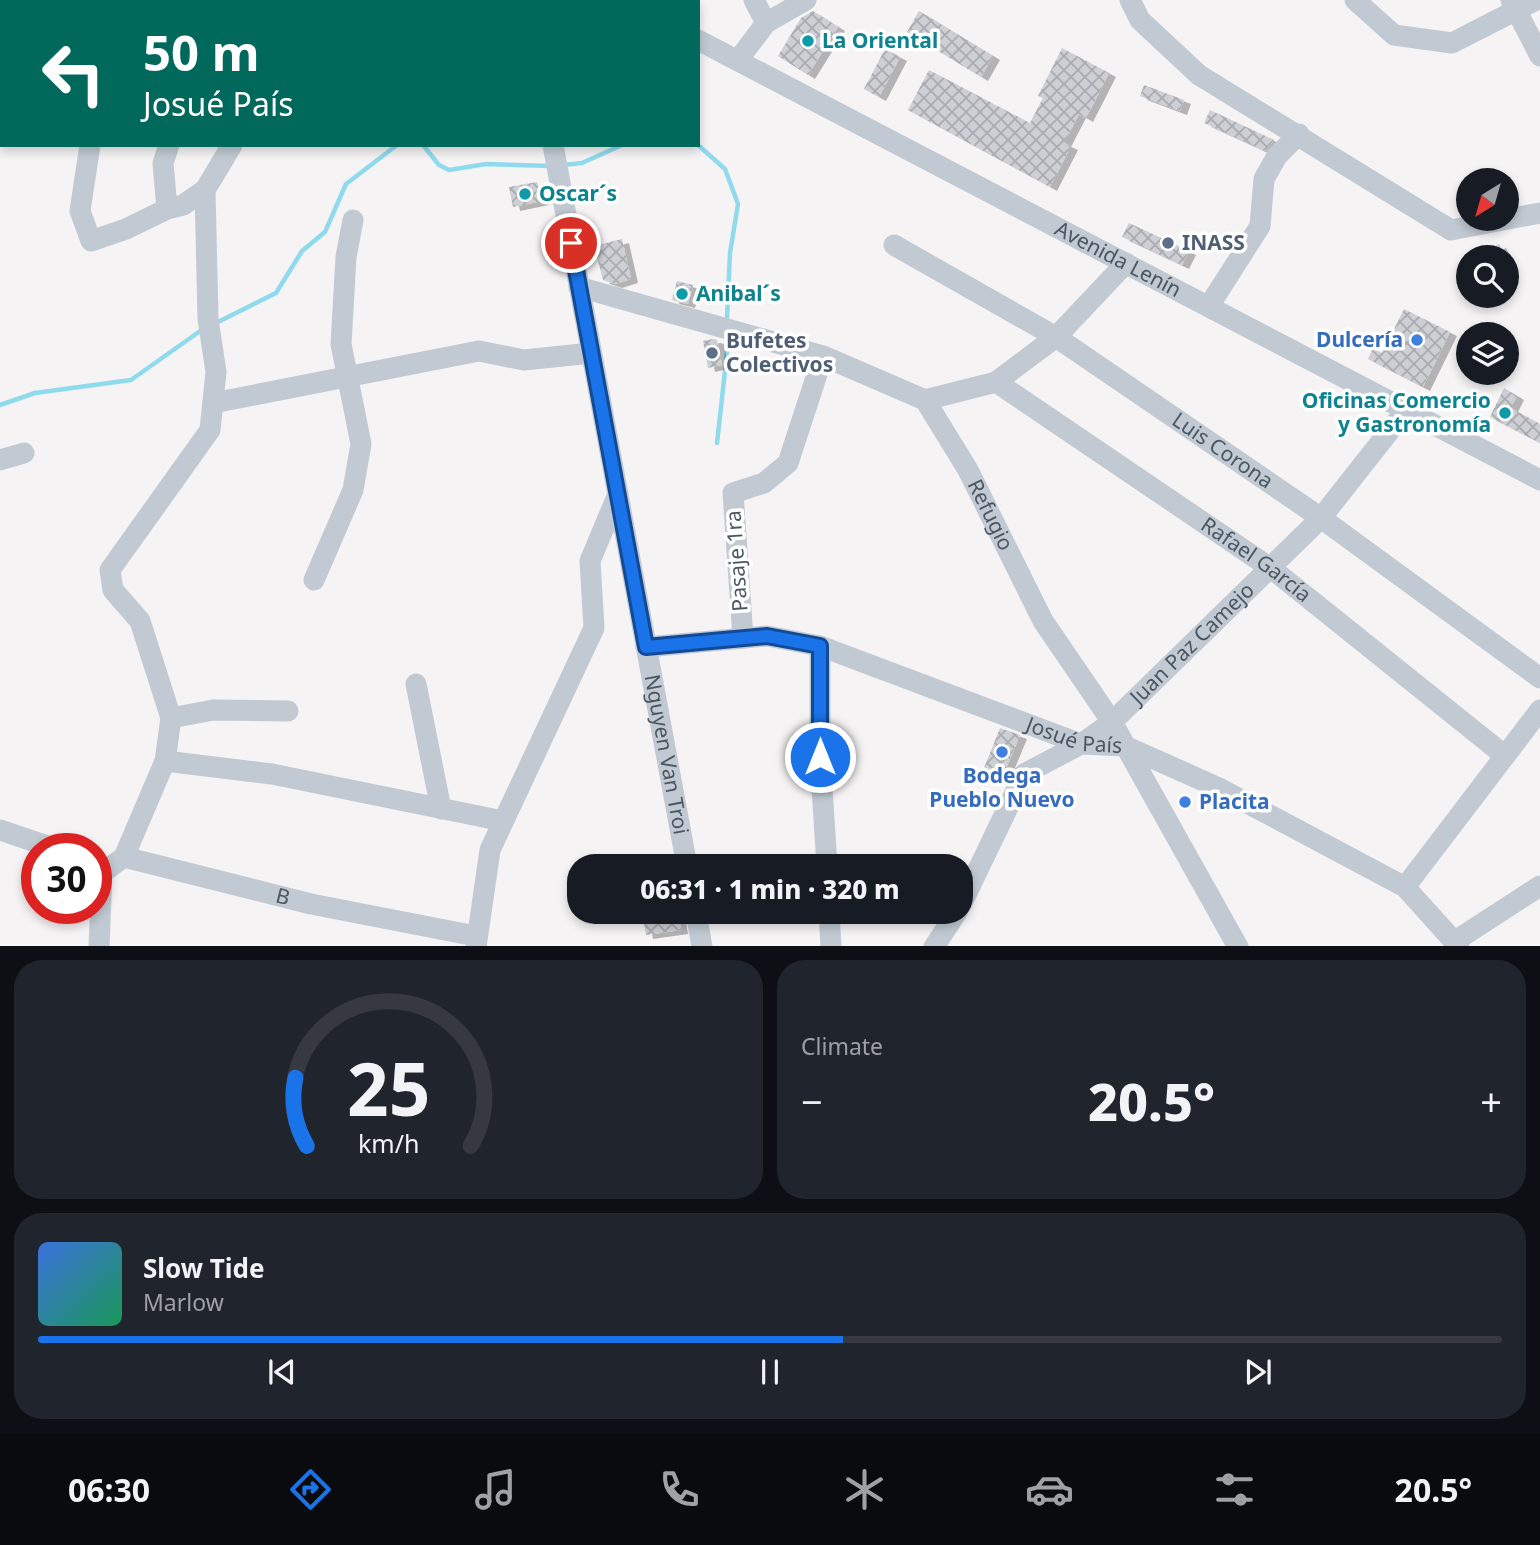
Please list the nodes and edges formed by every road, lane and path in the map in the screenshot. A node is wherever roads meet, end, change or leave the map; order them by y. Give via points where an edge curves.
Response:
1 (754, 0) edge
2 (806, 0) edge
3 (1130, 0) edge
4 (1355, 0) edge
5 (1536, 0) edge
6 (1514, 5) edge
7 (766, 23) junction
8 (700, 41) edge
9 (1540, 56) edge
10 (738, 60) junction
11 (1299, 135) junction
12 (90, 147) edge
13 (168, 147) edge
14 (231, 147) edge
15 (553, 150) edge
16 (205, 190) junction
17 (167, 209) junction
18 (1540, 213) edge
19 (353, 220) dead end
20 (894, 245) dead end
21 (1126, 263) junction
22 (579, 287) junction
23 (1209, 306) junction
24 (1056, 337) junction
25 (591, 353) junction
26 (823, 356) junction
27 (348, 377) junction
28 (996, 382) junction
29 (925, 400) junction
30 (213, 403) junction
31 (1406, 410) junction
32 (24, 453) dead end
33 (0, 460) edge
34 (1540, 480) edge
35 (618, 494) junction
36 (1321, 518) junction
37 (1272, 569) junction
38 (314, 580) dead end
39 (743, 638) junction
40 (820, 646) junction
41 (646, 647) junction
42 (1540, 678) edge
43 (416, 684) dead end
44 (1540, 710) edge
45 (288, 711) dead end
46 (171, 719) junction
47 (1112, 722) junction
48 (1081, 744) junction
49 (1125, 746) junction
50 (1504, 755) junction
51 (165, 761) junction
52 (441, 809) junction
53 (503, 821) junction
54 (0, 830) edge
55 (21, 837) edge
56 (685, 854) edge
57 (826, 854) edge
58 (124, 857) junction
59 (112, 864) edge
60 (973, 880) edge
61 (1540, 886) edge
62 (1405, 887) junction
63 (99, 924) edge
64 (698, 924) edge
65 (830, 924) edge
66 (949, 924) edge
67 (476, 941) edge
68 (1457, 944) edge
69 (99, 946) edge
70 (702, 946) edge
71 (831, 946) edge
72 (935, 946) edge
73 (1237, 946) edge

1 - 7 street
2 - 7 street
3 - 11 street via 1140,20 1199,75
4 - 6 street via 1394,35 1452,43
5 - 6 street
6 - 9 street
7 - 10 street
8 - 10 street, Avenida Lenín
10 - 21 street, Avenida Lenín
11 - 18 street via 1451,230
11 - 23 street via 1277,156 1264,179 1259,226
12 - 17 street via 80,211 91,241
13 - 17 street via 163,163
14 - 16 street
15 - 22 street, Nguyen Van Troi
16 - 17 street via 183,205
16 - 30 street via 208,319 216,372
19 - 27 street via 341,344
20 - 24 street, Luis Corona
21 - 23 street, Avenida Lenín
21 - 24 street
22 - 25 street, Nguyen Van Troi
22 - 26 street
23 - 31 street, Avenida Lenín
24 - 28 street
24 - 36 street, Luis Corona
25 - 27 street via 524,360 479,351
25 - 35 street, Nguyen Van Troi
26 - 29 street
26 - 39 street, Pasaje 1ra via 788,463 764,483 733,493
27 - 30 street
27 - 38 street via 360,444 354,490
28 - 29 street
28 - 37 street, Rafael García
29 - 47 street, Refugio via 968,470 1042,621
30 - 46 street via 210,429 110,570 114,590 140,621
31 - 34 street, Avenida Lenín
31 - 36 street, Juan Paz Camejo
32 - 33 street
35 - 41 street, Nguyen Van Troi
35 - 53 street via 590,561 594,628
36 - 37 street, Juan Paz Camejo
36 - 42 street, Luis Corona
37 - 47 street, Juan Paz Camejo
37 - 50 street, Rafael García
39 - 40 street, Josué País via 767,636
39 - 41 street, Josué País
40 - 48 street, Josué País
40 - 57 street
41 - 56 street, Nguyen Van Troi
43 - 52 street
44 - 50 street
45 - 46 street via 213,709
46 - 51 street
47 - 48 street, Juan Paz Camejo
47 - 49 street, Refugio
48 - 49 street, Josué País
48 - 60 street, Juan Paz Camejo via 1024,774
49 - 62 street, Josué País via 1219,788
49 - 73 street, Refugio
50 - 62 street
51 - 52 street via 272,774
51 - 58 street
52 - 53 street
53 - 67 street via 490,850
54 - 55 street
58 - 59 street
58 - 67 street, B
61 - 68 street
62 - 68 street, Josué País
63 - 69 street
64 - 70 street
65 - 71 street
66 - 72 street

